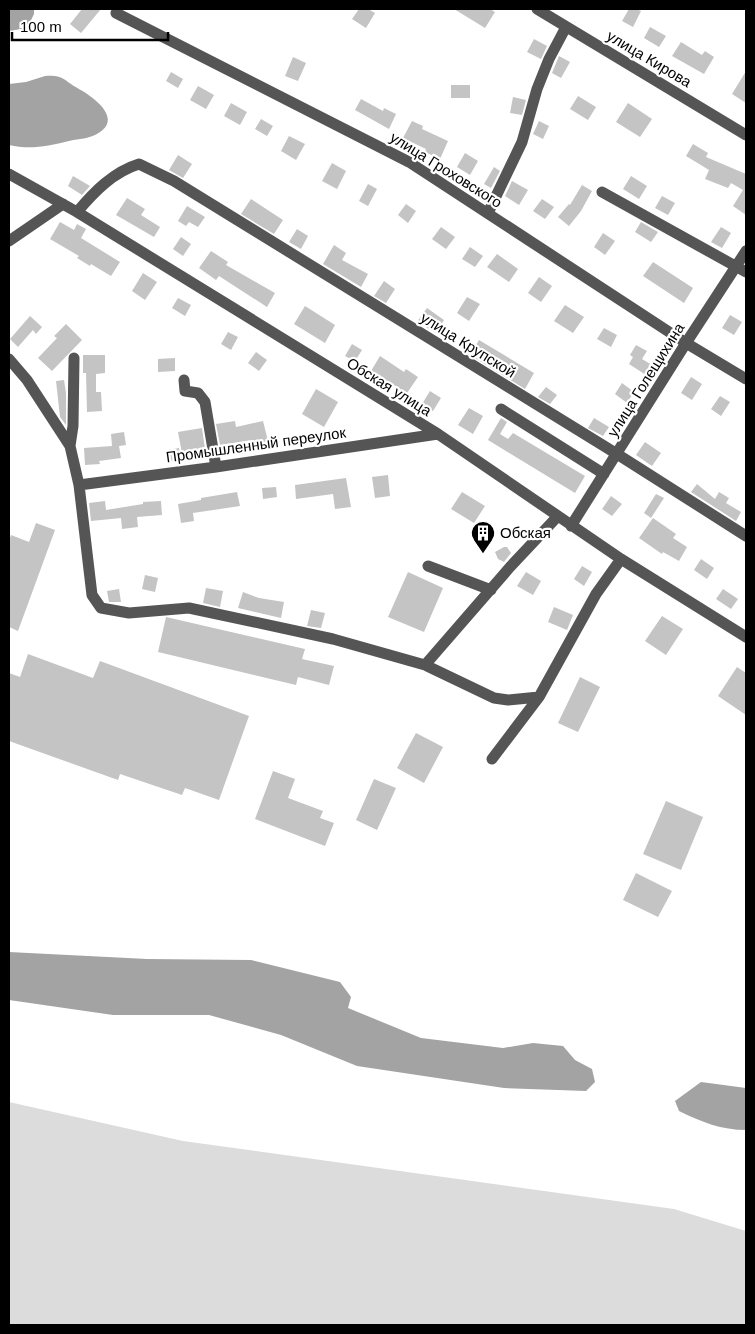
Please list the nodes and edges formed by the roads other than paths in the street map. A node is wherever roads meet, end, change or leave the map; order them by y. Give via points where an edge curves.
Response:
1 (537, 9) edge
2 (116, 12) dead end
3 (566, 27) junction
4 (746, 135) edge
5 (9, 174) edge
6 (602, 192) dead end
7 (63, 204) junction
8 (77, 212) junction
9 (488, 213) junction
10 (9, 241) edge
11 (746, 251) edge
12 (742, 270) edge
13 (686, 342) junction
14 (74, 358) dead end
15 (9, 359) edge
16 (746, 379) edge
17 (184, 380) dead end
18 (501, 409) dead end
19 (438, 434) junction
20 (70, 446) junction
21 (617, 454) junction
22 (216, 467) junction
23 (604, 474) junction
24 (79, 485) junction
25 (557, 517) junction
26 (571, 526) junction
27 (746, 536) edge
28 (620, 559) junction
29 (428, 566) dead end
30 (491, 590) junction
31 (746, 637) edge
32 (424, 665) junction
33 (539, 697) junction
34 (492, 760) dead end

1 - 3 street, улица Кирова
2 - 9 street, улица Гроховского via 409,162
3 - 4 street, улица Кирова
3 - 9 street via 536,89 522,142
5 - 7 street, Обская улица
6 - 12 street
7 - 8 street, Обская улица
7 - 10 street
8 - 19 street, Обская улица
8 - 21 street, улица Крупской via 96,190 139,164 174,181
9 - 13 street, улица Гроховского
11 - 12 street, улица Голещихина
12 - 13 street, улица Голещихина
13 - 16 street, улица Гроховского
13 - 21 street, улица Голещихина
14 - 20 street
15 - 20 street via 27,380
17 - 22 street via 185,392 198,393 205,402
18 - 23 street
19 - 22 street, Промышленный переулок
19 - 25 street, Обская улица
20 - 24 street
21 - 23 street, улица Голещихина
21 - 27 street, улица Крупской
22 - 24 street, Промышленный переулок
23 - 26 street, улица Голещихина
24 - 32 street via 92,595 101,608 129,613 188,608 333,639
25 - 26 street, Обская улица
25 - 30 street
26 - 28 street, Обская улица
28 - 31 street, Обская улица
28 - 33 street via 596,594
29 - 30 street
30 - 32 street
32 - 33 street via 494,698
33 - 34 street

